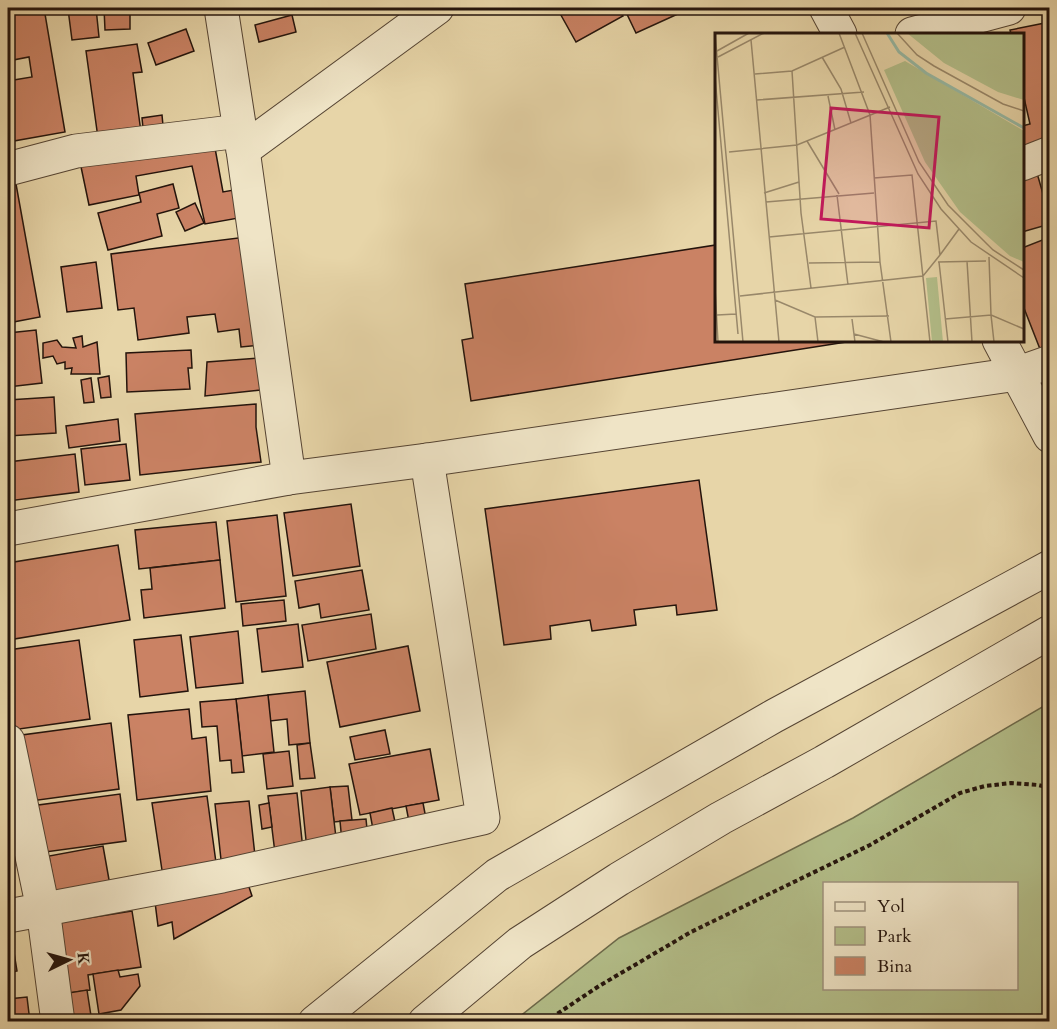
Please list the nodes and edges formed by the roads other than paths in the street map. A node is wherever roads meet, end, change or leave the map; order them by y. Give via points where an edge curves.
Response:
1 (220, 8) edge
2 (437, 8) edge
3 (826, 8) edge
4 (1009, 8) edge
5 (839, 33) edge
6 (916, 33) edge
7 (242, 140) junction
8 (1050, 153) edge
9 (1024, 164) edge
10 (8, 169) edge
11 (1000, 342) edge
12 (1050, 362) edge
13 (1016, 374) junction
14 (1050, 436) edge
15 (427, 460) junction
16 (289, 478) junction
17 (8, 529) edge
18 (1050, 567) edge
19 (1050, 632) edge
20 (8, 741) edge
21 (43, 909) junction
22 (8, 916) edge
23 (58, 1022) edge
24 (315, 1022) edge
25 (424, 1022) edge

1 - 7 street
2 - 7 street
3 - 5 street
4 - 6 street
7 - 10 street via 76,151
7 - 16 street
8 - 9 street
11 - 13 street
12 - 13 street
13 - 14 street
13 - 15 street
15 - 16 street
15 - 21 street via 483,818 222,876
16 - 17 street
18 - 24 street via 774,716 497,875
19 - 25 street via 619,879 520,943
20 - 21 street
21 - 22 street
21 - 23 street

